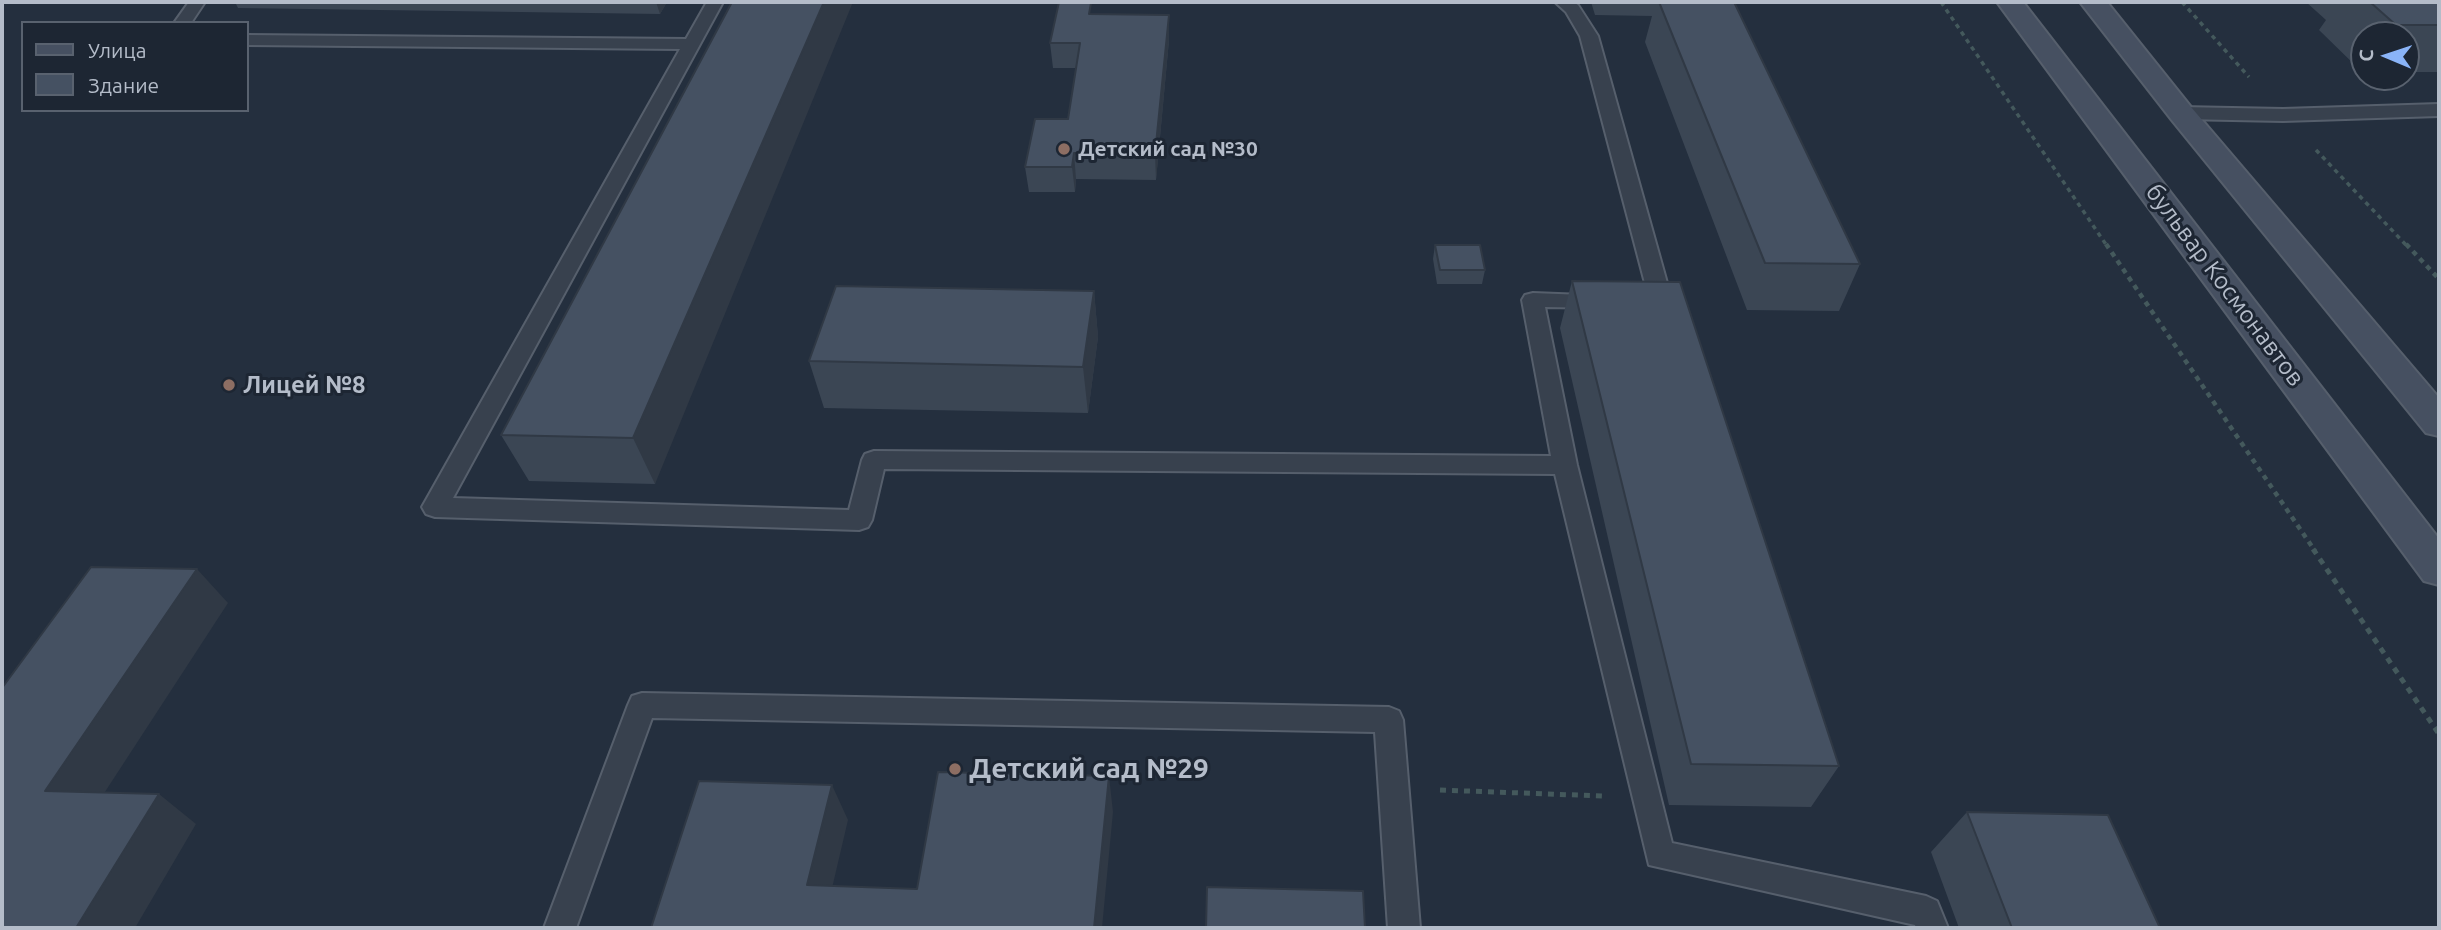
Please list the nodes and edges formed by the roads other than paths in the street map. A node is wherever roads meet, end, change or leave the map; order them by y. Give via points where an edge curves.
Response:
1 (197, 2) edge
2 (715, 2) edge
3 (1563, 2) edge
4 (2010, 2) edge
5 (2093, 2) edge
6 (183, 21) edge
7 (248, 40) edge
8 (690, 44) junction
9 (2439, 110) edge
10 (2181, 113) junction
11 (2439, 423) edge
12 (1565, 465) junction
13 (2439, 569) edge
14 (560, 928) edge
15 (1404, 928) edge
16 (1932, 928) edge

1 - 6 lane
2 - 8 lane
3 - 12 lane via 1589,36 1658,290 1632,302 1533,300
4 - 13 main road, бульвар Космонавтов
5 - 10 main road
7 - 8 lane
8 - 12 lane via 435,507 859,520 874,460
9 - 10 lane
10 - 11 main road
12 - 16 lane via 1660,855 1926,912
14 - 15 lane via 642,705 1389,720

